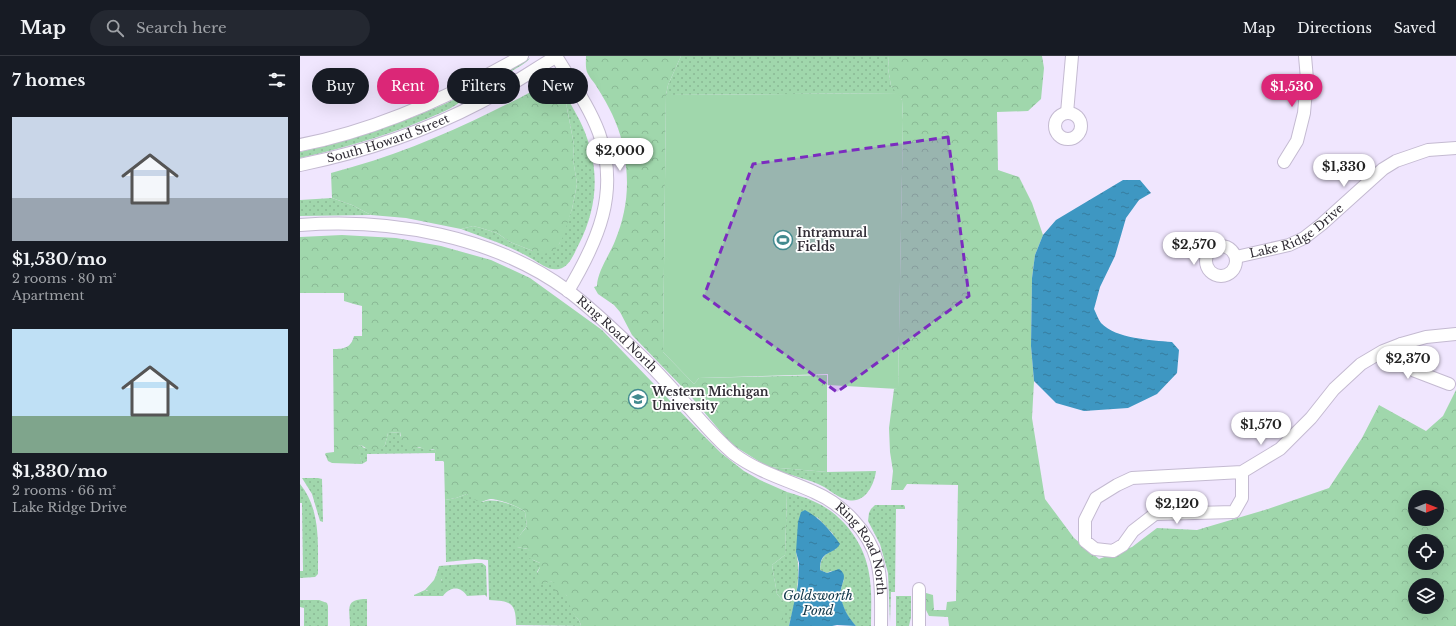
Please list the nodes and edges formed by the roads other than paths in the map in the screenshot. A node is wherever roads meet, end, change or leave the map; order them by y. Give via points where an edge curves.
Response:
1 (522, 56) edge
2 (556, 56) edge
3 (1072, 56) edge
4 (1305, 56) edge
5 (1067, 113) dead end
6 (300, 145) edge
7 (1456, 148) edge
8 (1284, 162) dead end
9 (300, 165) edge
10 (300, 225) edge
11 (1236, 257) dead end
12 (568, 291) junction
13 (1456, 334) edge
14 (1401, 344) junction
15 (1449, 384) dead end
16 (1242, 472) junction
17 (919, 589) dead end
18 (881, 626) edge
19 (919, 626) edge

1 - 6 street, South Howard Street via 432,102 372,125
2 - 9 street, South Howard Street via 482,102 430,126 379,145
2 - 12 street via 599,133 608,175 604,212 598,234
3 - 5 street
4 - 8 street via 1307,79 1304,113 1297,141
7 - 11 street, Lake Ridge Drive via 1428,150 1396,161 1383,169 1304,238 1289,245
10 - 12 street, Ring Road North via 325,223 429,232 499,253 537,271
12 - 18 street, Ring Road North via 643,358 734,454 760,470 824,496 846,512 871,546 876,560 881,595
13 - 14 street via 1426,337
14 - 15 street via 1406,363 1415,371
14 - 16 street via 1361,364 1338,384 1311,418 1280,449
16 - 16 street via 1132,478 1096,498 1085,520 1085,540 1095,549 1113,551 1123,545 1133,531 1155,514 1234,512 1242,498
17 - 19 street

